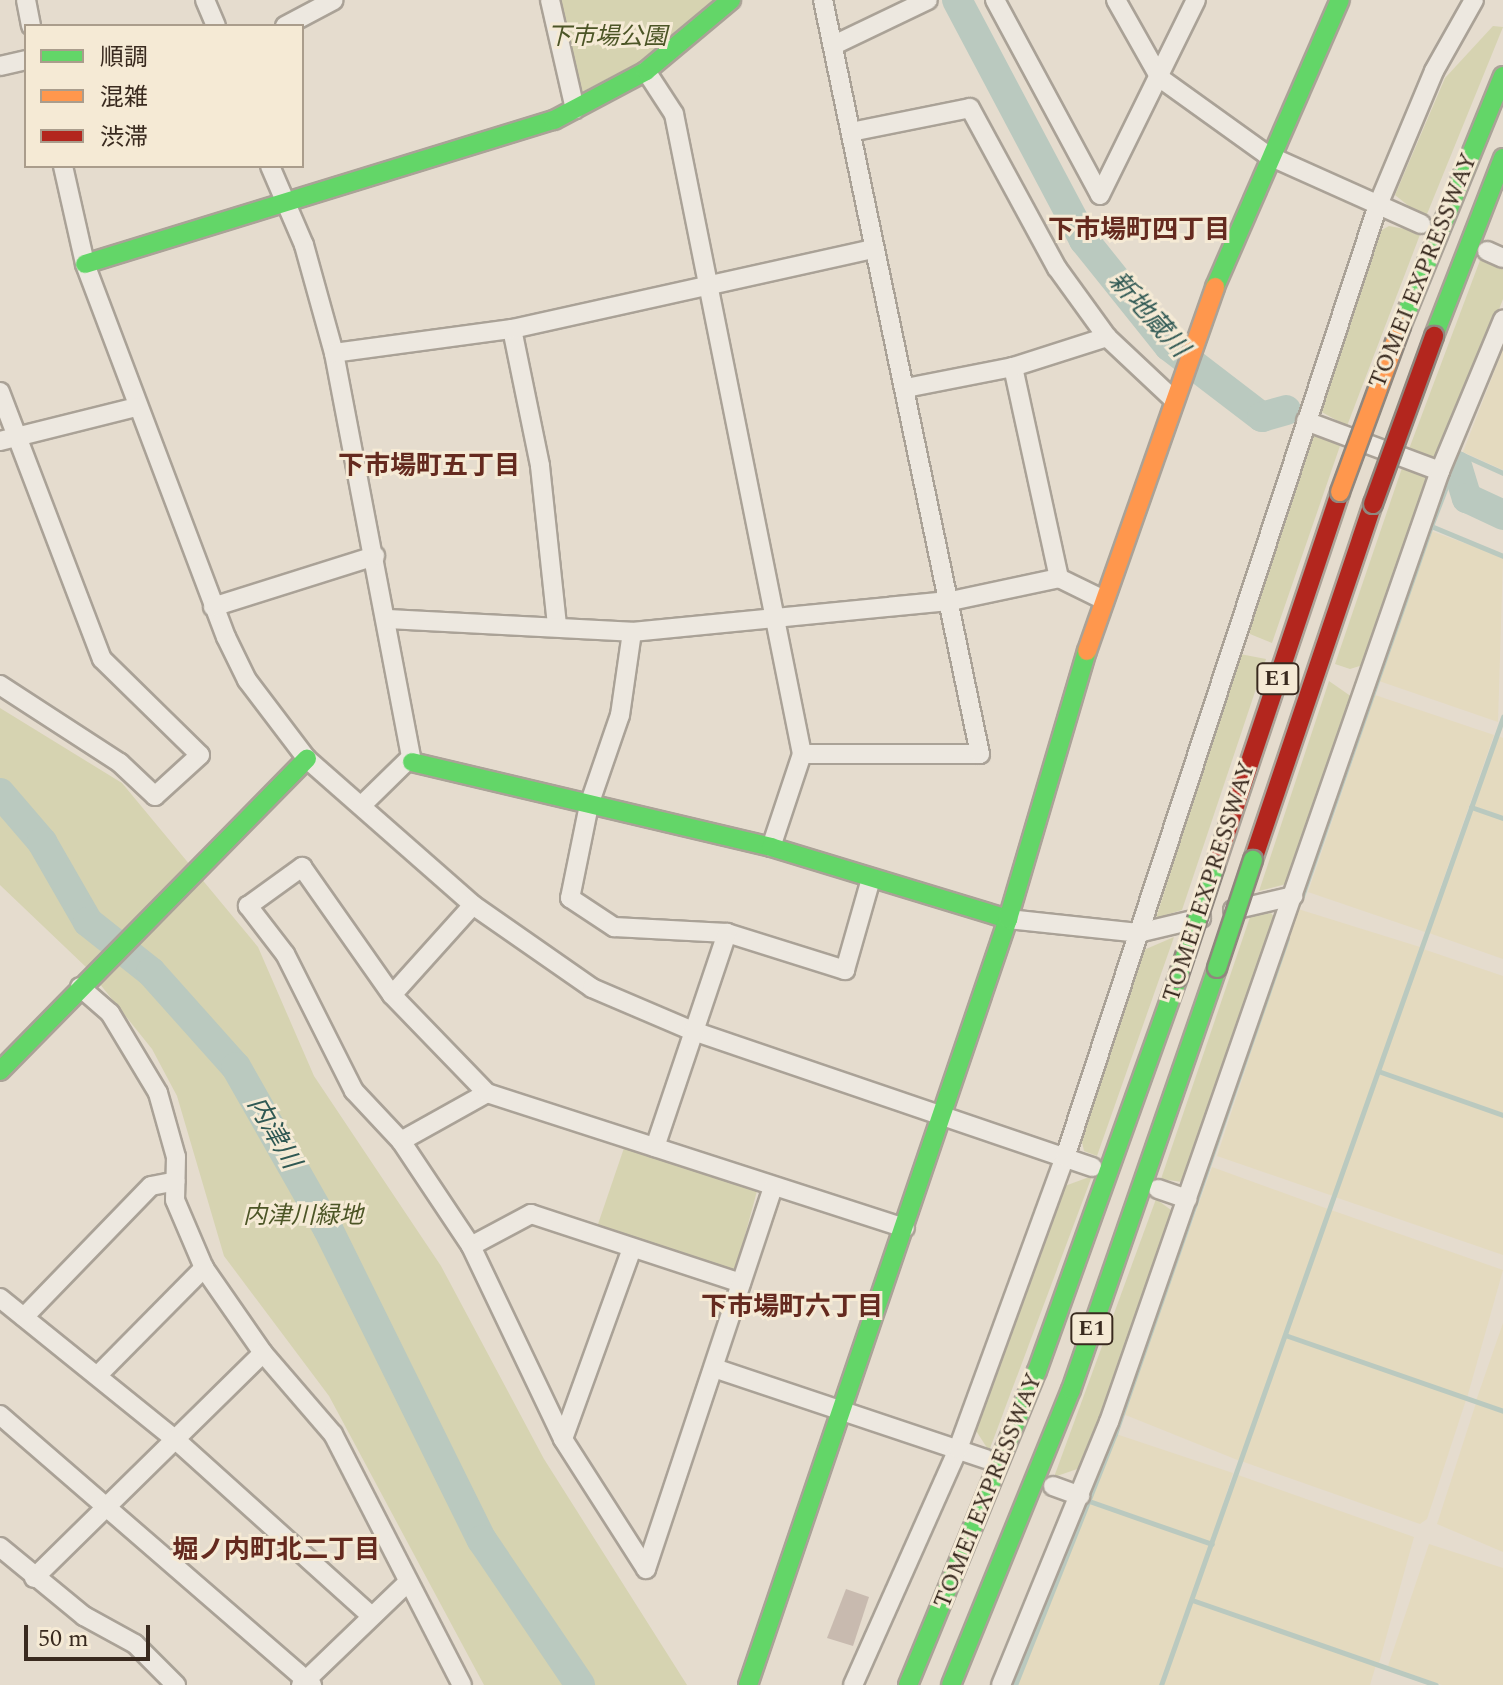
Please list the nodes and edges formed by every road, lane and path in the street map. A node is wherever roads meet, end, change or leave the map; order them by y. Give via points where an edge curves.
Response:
1 (26, 0) edge
2 (205, 0) edge
3 (550, 0) edge
4 (731, 0) edge
5 (823, 0) edge
6 (928, 0) edge
7 (995, 0) edge
8 (1116, 0) edge
9 (1196, 0) edge
10 (1340, 0) edge
11 (1474, 0) edge
12 (324, 2) edge
13 (31, 24) edge
14 (215, 24) edge
15 (288, 24) edge
16 (834, 45) junction
17 (24, 60) edge
18 (0, 66) edge
19 (646, 71) junction
20 (1503, 76) edge
21 (1160, 78) junction
22 (575, 109) junction
23 (851, 132) junction
24 (1267, 155) junction
25 (1503, 158) edge
26 (63, 168) edge
27 (271, 168) edge
28 (282, 197) junction
29 (1378, 205) junction
30 (1421, 224) dead end
31 (874, 249) junction
32 (85, 264) junction
33 (709, 285) junction
34 (1503, 320) edge
35 (512, 329) junction
36 (1107, 337) junction
37 (334, 353) junction
38 (1013, 367) junction
39 (906, 388) junction
40 (0, 392) edge
41 (1176, 395) junction
42 (136, 407) junction
43 (1306, 421) junction
44 (8, 439) edge
45 (1440, 471) junction
46 (375, 556) junction
47 (1059, 578) junction
48 (1102, 599) junction
49 (951, 601) junction
50 (213, 607) junction
51 (771, 618) junction
52 (388, 619) junction
53 (557, 625) junction
54 (632, 632) junction
55 (0, 685) edge
56 (802, 754) junction
57 (307, 759) junction
58 (410, 761) junction
59 (362, 805) junction
60 (589, 805) junction
61 (771, 847) junction
62 (871, 879) junction
63 (1293, 896) junction
64 (473, 905) junction
65 (1008, 919) junction
66 (727, 933) junction
67 (1138, 933) junction
68 (84, 982) junction
69 (392, 995) junction
70 (693, 1031) junction
71 (0, 1071) edge
72 (487, 1093) junction
73 (943, 1114) junction
74 (401, 1141) junction
75 (655, 1147) junction
76 (1065, 1157) junction
77 (1093, 1167) dead end
78 (176, 1181) junction
79 (773, 1187) junction
80 (1158, 1189) dead end
81 (1187, 1199) junction
82 (905, 1228) junction
83 (471, 1246) junction
84 (632, 1248) junction
85 (204, 1268) junction
86 (741, 1283) junction
87 (0, 1298) edge
88 (24, 1317) junction
89 (263, 1353) junction
90 (714, 1368) junction
91 (98, 1375) junction
92 (837, 1410) junction
93 (0, 1415) edge
94 (563, 1439) junction
95 (176, 1440) junction
96 (958, 1449) junction
97 (986, 1459) dead end
98 (1053, 1486) dead end
99 (1080, 1496) junction
100 (110, 1503) junction
101 (0, 1547) edge
102 (34, 1578) junction
103 (408, 1582) junction
104 (369, 1614) junction
105 (306, 1683) edge
106 (909, 1683) edge
107 (176, 1685) edge
108 (462, 1685) edge
109 (748, 1685) edge
110 (853, 1685) edge
111 (951, 1685) edge
112 (1001, 1685) edge

1 - 13 street
2 - 14 street
3 - 22 street
4 - 19 main road
5 - 16 street
6 - 16 street
7 - 21 street via 1100,195
8 - 21 street
9 - 21 street
10 - 24 main road
11 - 29 street via 1434,71
12 - 15 street
16 - 23 street
17 - 18 street
19 - 22 main road
19 - 33 street via 674,114
20 - 106 main road, TOMEI EXPRESSWAY / E1, bridge via 1340,492 1178,977 1032,1385
21 - 24 street
22 - 28 main road
23 - 31 street
23 - 36 street via 970,108 1057,268
24 - 29 street
24 - 41 main road
25 - 111 main road, TOMEI EXPRESSWAY / E1, bridge via 1373,504 1071,1390
26 - 32 street
27 - 28 street
28 - 32 main road
28 - 37 street
29 - 30 street
29 - 43 street
31 - 33 street
31 - 39 street
32 - 42 street
33 - 35 street
33 - 51 street
34 - 45 street
35 - 37 street
35 - 53 street via 540,466
36 - 38 street
36 - 41 street
37 - 46 street
38 - 39 street
38 - 47 street
39 - 49 street
40 - 44 street
41 - 48 main road
42 - 44 street
42 - 50 street
43 - 45 street
43 - 67 street
44 - 55 street via 102,659 200,755 155,796 120,763
45 - 63 street
46 - 50 street
46 - 52 street
47 - 48 street
47 - 49 street
48 - 65 main road
49 - 51 street
49 - 56 street via 980,754
50 - 57 street via 247,680
51 - 54 street
51 - 56 street
52 - 53 street
52 - 58 street
53 - 54 street
54 - 60 street via 620,715
56 - 61 street
57 - 59 street
57 - 68 main road
58 - 59 street
58 - 60 main road
59 - 64 street
60 - 61 main road
60 - 66 street via 570,898 614,927
61 - 62 main road
62 - 65 main road
62 - 66 street via 845,970
63 - 67 street
63 - 81 street
64 - 69 street
64 - 70 street via 592,988
65 - 67 street
65 - 73 main road
66 - 70 street
67 - 76 street
68 - 71 main road
68 - 78 street via 110,1013 158,1093
69 - 72 street
69 - 74 street via 302,867 248,906 285,954 354,1091
70 - 73 street
70 - 75 street
72 - 74 street
72 - 75 street
73 - 76 street
73 - 82 main road
74 - 83 street
75 - 79 street
76 - 77 street
76 - 96 street
78 - 85 street via 175,1200
78 - 88 street via 151,1186
79 - 82 street
79 - 86 street
80 - 81 street
81 - 99 street
82 - 92 main road
83 - 84 street via 531,1214
83 - 94 street
84 - 86 street
84 - 94 street
85 - 89 street
85 - 91 street
86 - 90 street
87 - 88 street
88 - 91 street
89 - 95 street
89 - 103 street via 333,1434
90 - 92 street
90 - 94 street via 646,1569
91 - 95 street
92 - 96 street
92 - 109 main road
93 - 100 street
95 - 100 street
95 - 104 street
96 - 97 street
96 - 110 street
98 - 99 street
99 - 112 street
100 - 102 street
100 - 105 street
101 - 102 street
102 - 107 street via 135,1644
103 - 104 street
103 - 108 street
104 - 105 street

